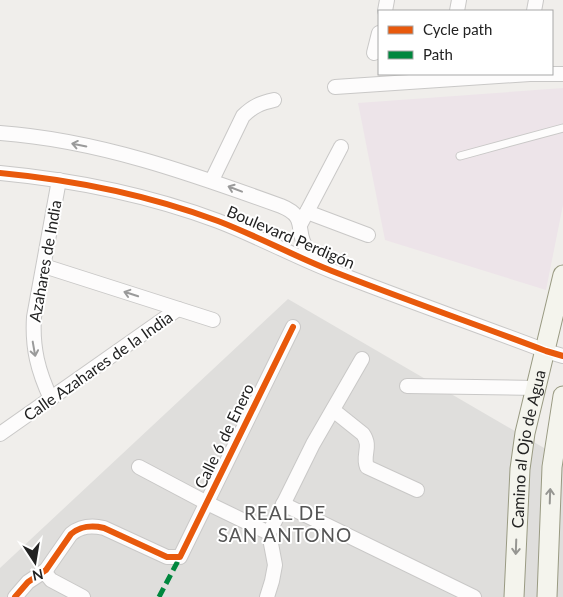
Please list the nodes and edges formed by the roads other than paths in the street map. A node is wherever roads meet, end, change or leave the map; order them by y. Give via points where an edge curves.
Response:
1 (378, 37) edge
2 (374, 54) dead end
3 (515, 75) edge
4 (335, 87) dead end
5 (274, 100) dead end
6 (563, 128) edge
7 (0, 133) edge
8 (341, 147) dead end
9 (460, 156) dead end
10 (0, 172) edge
11 (59, 180) junction
12 (212, 180) junction
13 (307, 212) junction
14 (300, 225) junction
15 (368, 235) dead end
16 (44, 266) junction
17 (331, 270) junction
18 (563, 275) edge
19 (178, 309) junction
20 (559, 310) edge
21 (213, 320) dead end
22 (293, 327) dead end
23 (554, 353) edge
24 (362, 359) dead end
25 (407, 386) dead end
26 (536, 388) junction
27 (563, 396) edge
28 (51, 399) junction
29 (333, 410) junction
30 (0, 434) edge
31 (139, 467) dead end
32 (417, 490) dead end
33 (207, 503) junction
34 (283, 504) junction
35 (556, 523) edge
36 (270, 533) junction
37 (46, 570) junction
38 (16, 597) edge
39 (82, 597) edge
40 (266, 597) edge
41 (474, 597) edge
42 (514, 597) edge
43 (547, 597) edge

1 - 2 street
3 - 4 street
5 - 12 street via 258,104 243,116
6 - 9 lane
12 -> 7 street, Boulevard Perdigón via 111,151 35,136
8 - 13 street
10 - 11 street, Boulevard Perdigón
11 - 16 street, Azahares de India
11 - 17 street, Boulevard Perdigón via 109,189 217,221
14 -> 12 street, Boulevard Perdigón via 290,209
13 - 14 street
13 - 15 street
14 - 17 street, Boulevard Perdigón via 307,249
19 -> 16 street, Calle Azahares de la India
16 -> 28 street, Azahares de India via 33,340 43,382
17 - 23 street, Boulevard Perdigón
18 - 20 street, Camino al Ojo de Agua
19 - 21 street
19 - 28 street, Calle Azahares de la India
20 - 23 street, Camino al Ojo de Agua
22 - 33 street, Calle 6 de Enero
23 - 26 street, Camino al Ojo de Agua
24 - 29 street
25 - 26 street
26 -> 42 street, Camino al Ojo de Agua via 520,469
35 -> 27 street, Camino al Ojo de Agua via 552,467
28 - 30 street, Calle Azahares de la India
29 - 32 street via 363,434 368,446 367,466
29 - 34 street
31 - 33 street
33 - 36 street
33 - 37 street, Calle 6 de Enero via 180,556 167,557 94,525 71,534
34 - 36 street
34 - 41 street
35 - 43 street, Camino al Ojo de Agua
36 - 40 street via 274,564
37 - 38 street via 28,582
37 - 39 street via 51,580

